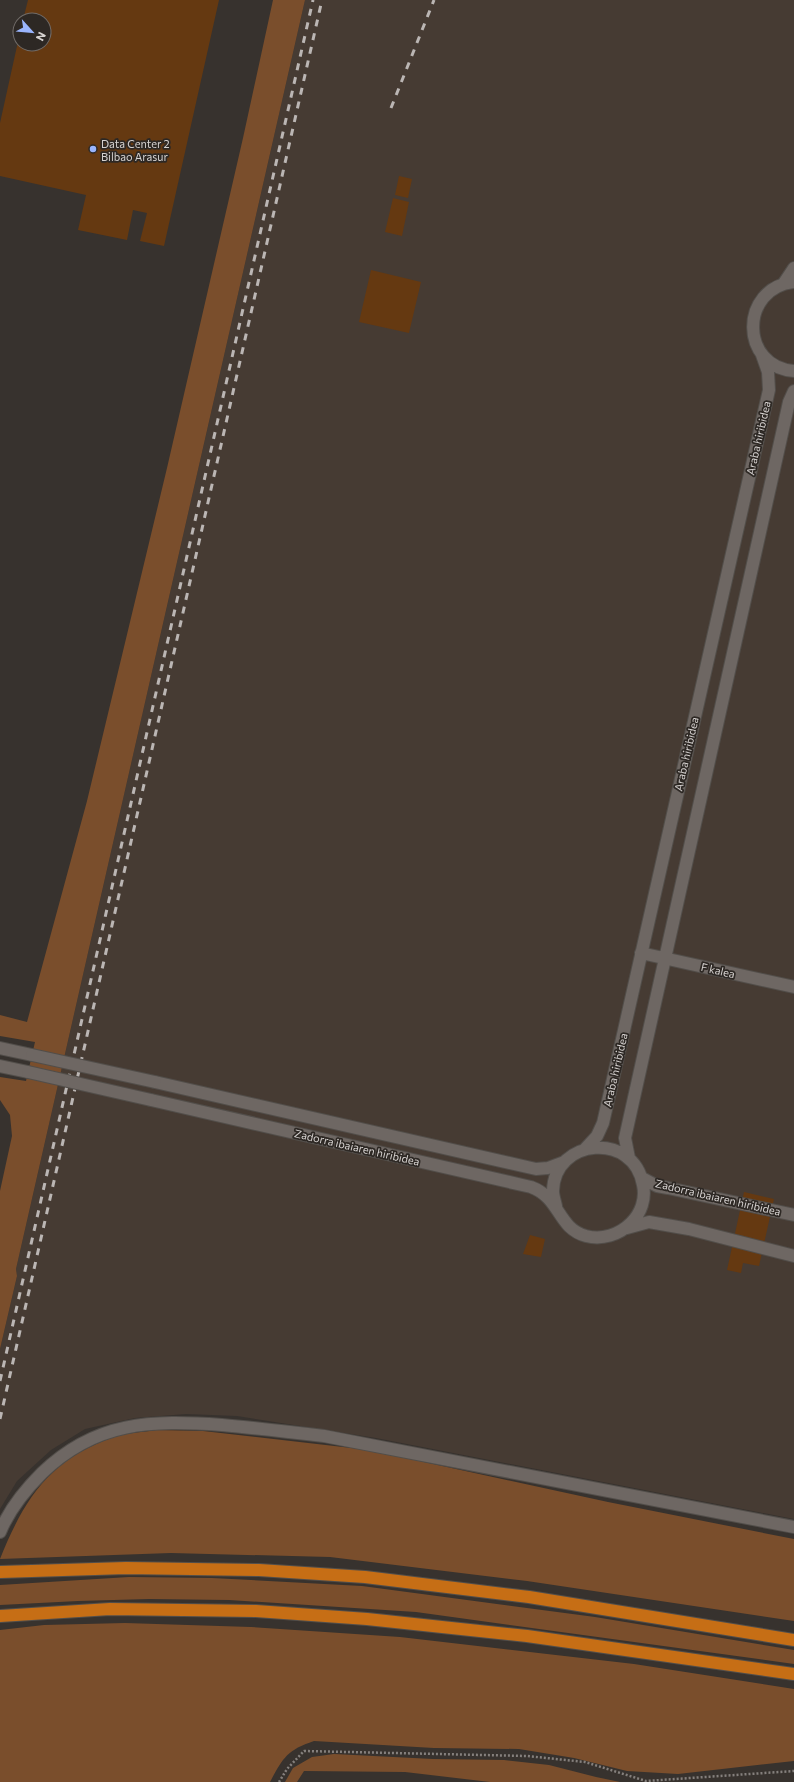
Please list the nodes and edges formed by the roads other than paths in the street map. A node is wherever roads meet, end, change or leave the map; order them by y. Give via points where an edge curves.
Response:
1 (794, 268) edge
2 (789, 282) edge
3 (762, 355) junction
4 (794, 371) edge
5 (794, 391) edge
6 (641, 953) junction
7 (664, 958) junction
8 (794, 987) edge
9 (0, 1048) edge
10 (0, 1066) edge
11 (585, 1149) junction
12 (629, 1158) junction
13 (564, 1162) junction
14 (642, 1178) junction
15 (556, 1206) junction
16 (794, 1215) edge
17 (626, 1228) junction
18 (794, 1256) edge
19 (794, 1527) edge
20 (0, 1532) edge
21 (2, 1571) edge
22 (0, 1616) edge
23 (794, 1640) edge
24 (794, 1674) edge

1 - 2 street
2 - 3 street, Araba hiribidea via 767,293 757,306 752,322 754,340
3 - 4 street via 777,367
3 - 6 street, Araba hiribidea via 768,372 769,390
5 - 7 street, Araba hiribidea via 789,402
6 - 7 street, F kalea
6 - 11 street, Araba hiribidea via 603,1123 597,1136
7 - 8 street, F kalea
7 - 12 street, Araba hiribidea via 625,1138
9 - 13 street, Zadorra ibaiaren hiribidea, bridge via 536,1169
10 - 15 street, Zadorra ibaiaren hiribidea, bridge via 531,1187 545,1193
11 - 12 street via 601,1146 616,1150
11 - 13 street
12 - 14 street
13 - 15 street via 553,1191
14 - 16 street, Zadorra ibaiaren hiribidea via 663,1187
14 - 17 street via 642,1206 636,1218
15 - 17 street via 562,1219 572,1229 585,1236 599,1238 613,1235
17 - 18 street via 649,1222 689,1229
19 - 20 street via 324,1436 174,1422 117,1429 79,1444 54,1462 28,1488
21 - 23 highway via 126,1568 259,1570 365,1577 530,1597
22 - 24 highway via 110,1610 256,1611 367,1619 527,1636

